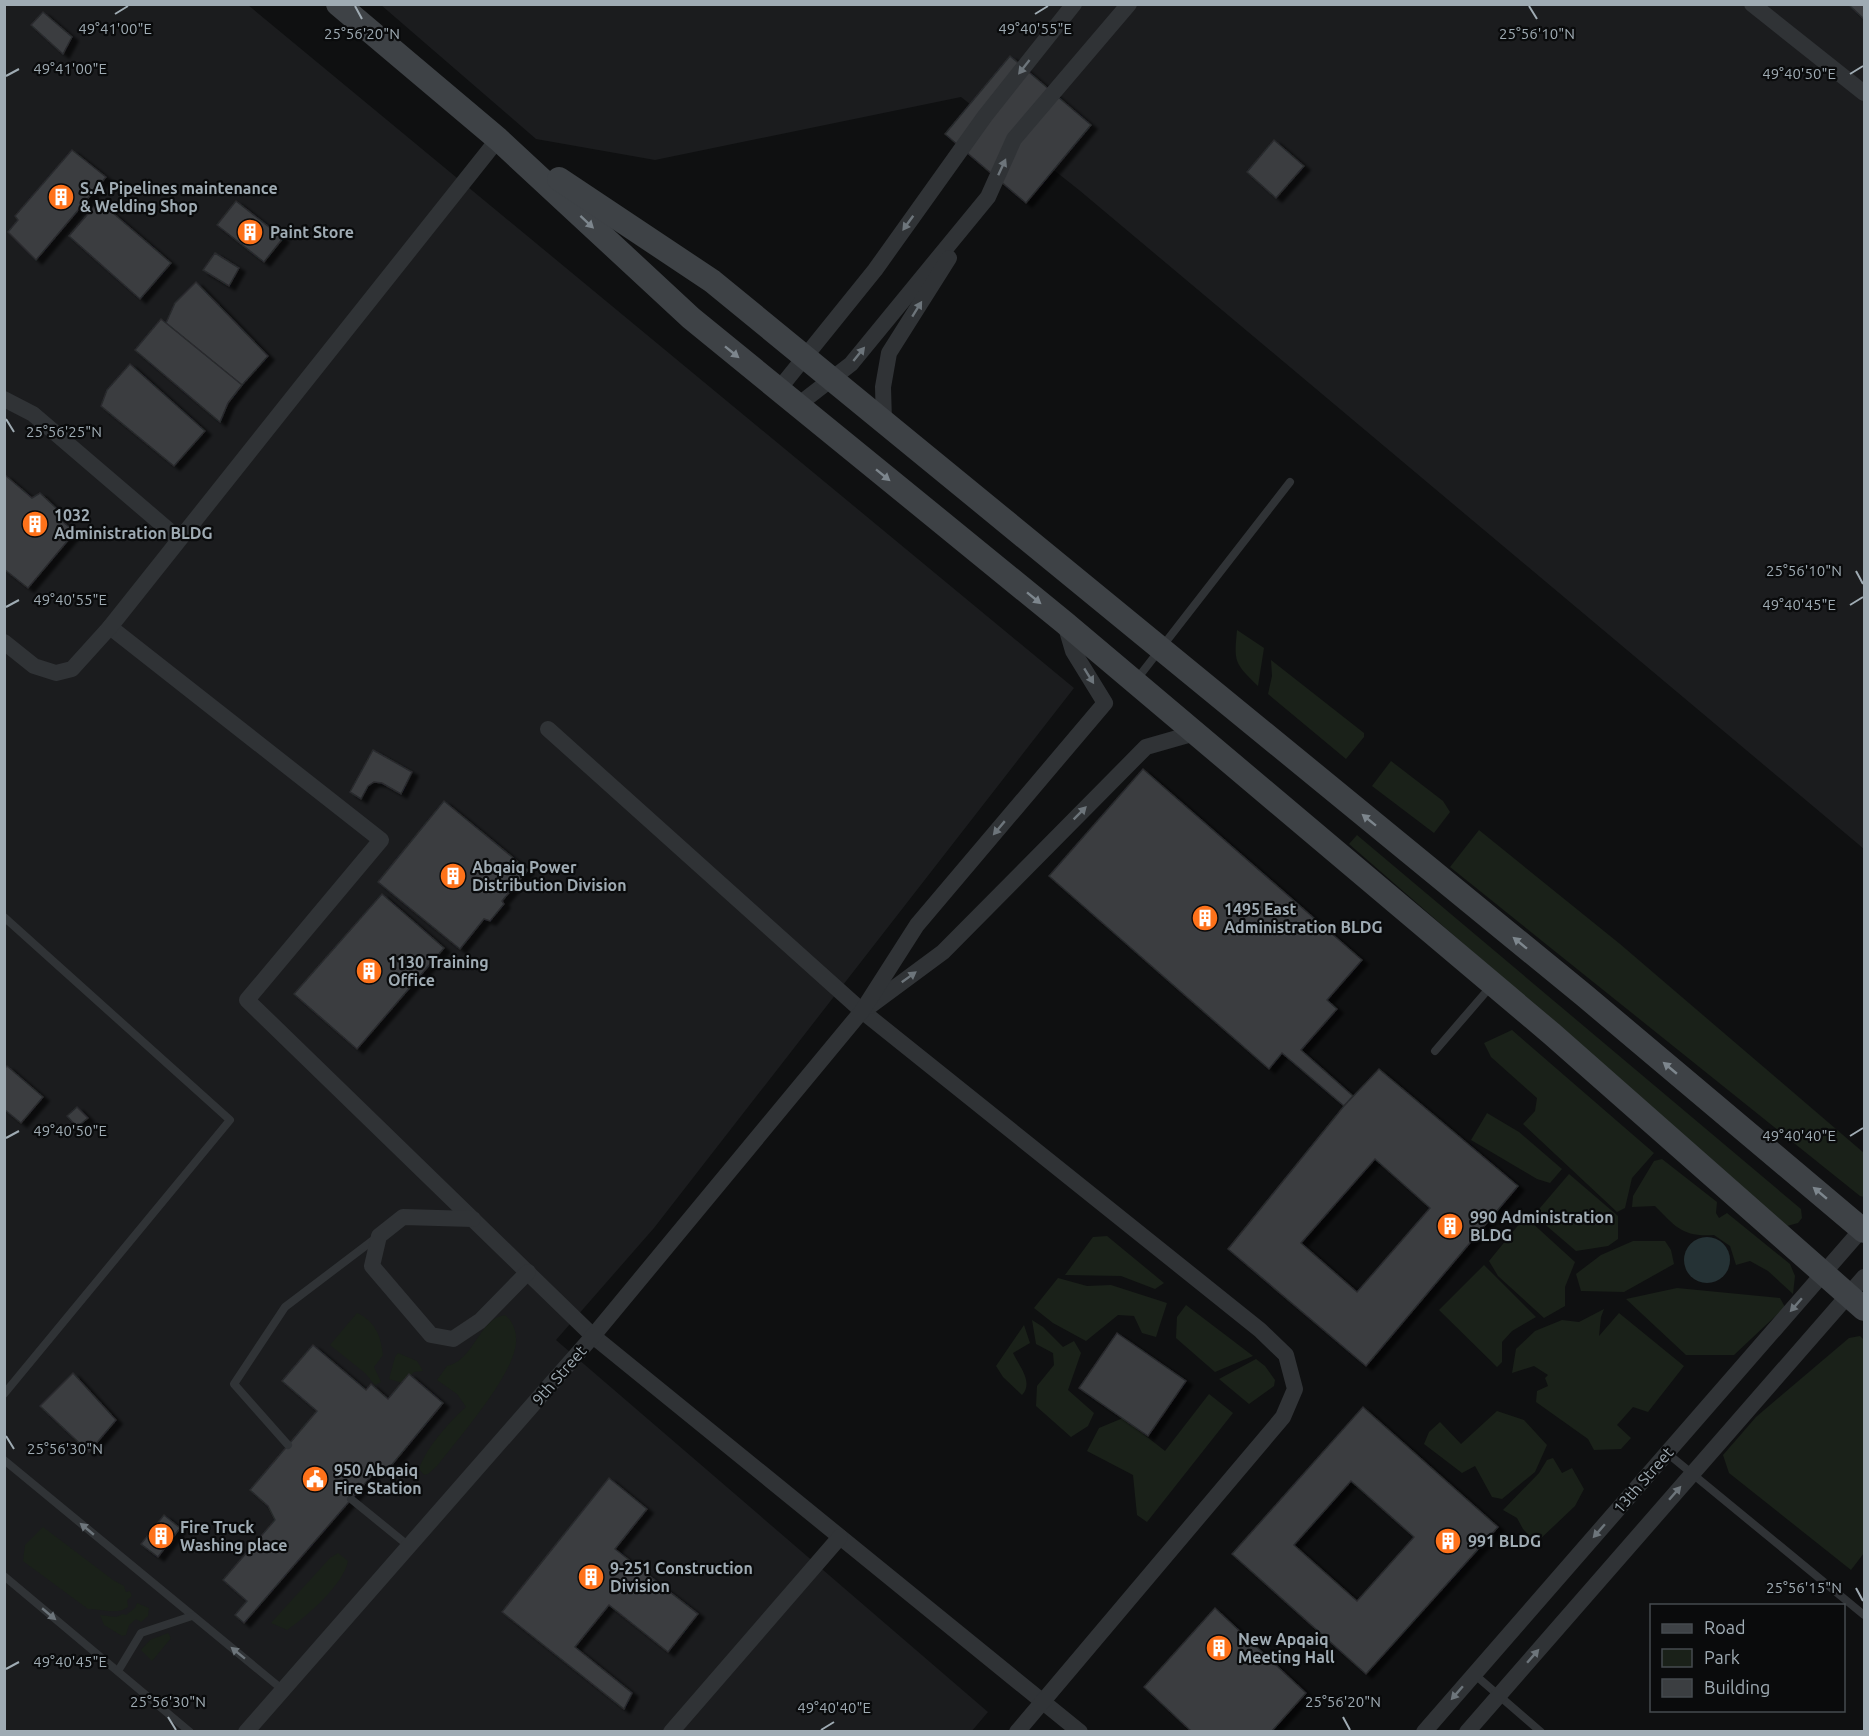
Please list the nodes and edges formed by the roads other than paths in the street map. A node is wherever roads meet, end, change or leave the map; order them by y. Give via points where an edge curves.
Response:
1 (338, 4) edge
2 (1074, 4) edge
3 (1129, 4) edge
4 (1752, 4) edge
5 (1864, 93) edge
6 (498, 139) junction
7 (988, 197) junction
8 (804, 357) junction
9 (831, 379) junction
10 (779, 389) junction
11 (4, 399) edge
12 (798, 405) junction
13 (884, 422) junction
14 (1290, 482) dead end
15 (179, 539) junction
16 (1065, 624) junction
17 (110, 627) junction
18 (4, 642) edge
19 (1160, 650) junction
20 (1135, 682) junction
21 (548, 729) dead end
22 (1195, 733) junction
23 (4, 917) edge
24 (1492, 985) junction
25 (862, 1011) junction
26 (1436, 1051) dead end
27 (473, 1219) junction
28 (1863, 1230) edge
29 (379, 1236) junction
30 (528, 1272) junction
31 (1824, 1273) junction
32 (1864, 1277) edge
33 (1857, 1302) edge
34 (593, 1336) junction
35 (4, 1394) edge
36 (288, 1445) dead end
37 (1667, 1453) junction
38 (4, 1460) edge
39 (1693, 1473) junction
40 (351, 1500) dead end
41 (840, 1537) junction
42 (410, 1546) junction
43 (4, 1576) edge
44 (1864, 1615) edge
45 (192, 1616) junction
46 (118, 1671) junction
47 (1474, 1674) junction
48 (283, 1690) junction
49 (1499, 1695) junction
50 (1042, 1701) junction
51 (254, 1729) edge
52 (190, 1731) edge
53 (671, 1731) edge
54 (1017, 1731) edge
55 (1080, 1731) edge
56 (1424, 1731) edge
57 (1467, 1731) edge
58 (1541, 1731) edge

1 - 6 street
2 -> 8 street via 985,116 875,270
7 -> 3 street via 1014,139
4 - 5 street
6 - 8 street via 712,281
6 -> 10 street via 691,318
6 - 15 street
9 -> 7 street via 851,364
13 -> 7 street via 883,387 889,353
8 - 9 street
8 - 10 street
9 - 12 street
9 - 13 street
10 - 12 street
11 - 15 street via 33,414
12 -> 16 street
13 - 19 street
14 - 19 lane
15 - 17 street
16 - 20 street
16 -> 25 street via 1073,651 1105,703 917,925
17 - 18 street via 72,669 56,673 34,666
17 - 27 street via 381,840 247,1000
19 - 20 lane
28 -> 19 street via 1585,996
20 - 22 street
21 - 25 street
22 - 24 street
25 -> 22 street via 943,952 1146,747
23 - 35 lane via 230,1120
24 - 26 lane
24 - 31 street
25 - 34 street, 9th Street
25 - 50 street via 1260,1330 1286,1355 1295,1389 1283,1417
27 - 29 street via 403,1217
27 - 30 street
28 - 31 street, 13th Street
29 - 30 street via 372,1266 432,1335 453,1339 480,1321
29 - 36 lane via 285,1307 234,1384
30 - 34 street
31 - 33 street
31 -> 37 street, 13th Street
32 - 33 street, 13th Street
33 - 39 street, 13th Street
34 - 41 street
34 - 42 street, 9th Street
37 - 39 lane
37 -> 47 street, 13th Street
45 -> 38 lane
39 - 44 lane
49 -> 39 street, 13th Street
40 - 42 lane
41 - 50 street
41 - 53 street
42 - 48 street, 9th Street
43 -> 46 lane
45 - 46 lane via 141,1633
48 -> 45 lane
46 - 52 lane
47 - 49 lane
47 -> 56 street, 13th Street
48 - 51 street, 9th Street
49 - 57 street, 13th Street
49 - 58 lane
50 - 54 street
50 - 55 street

